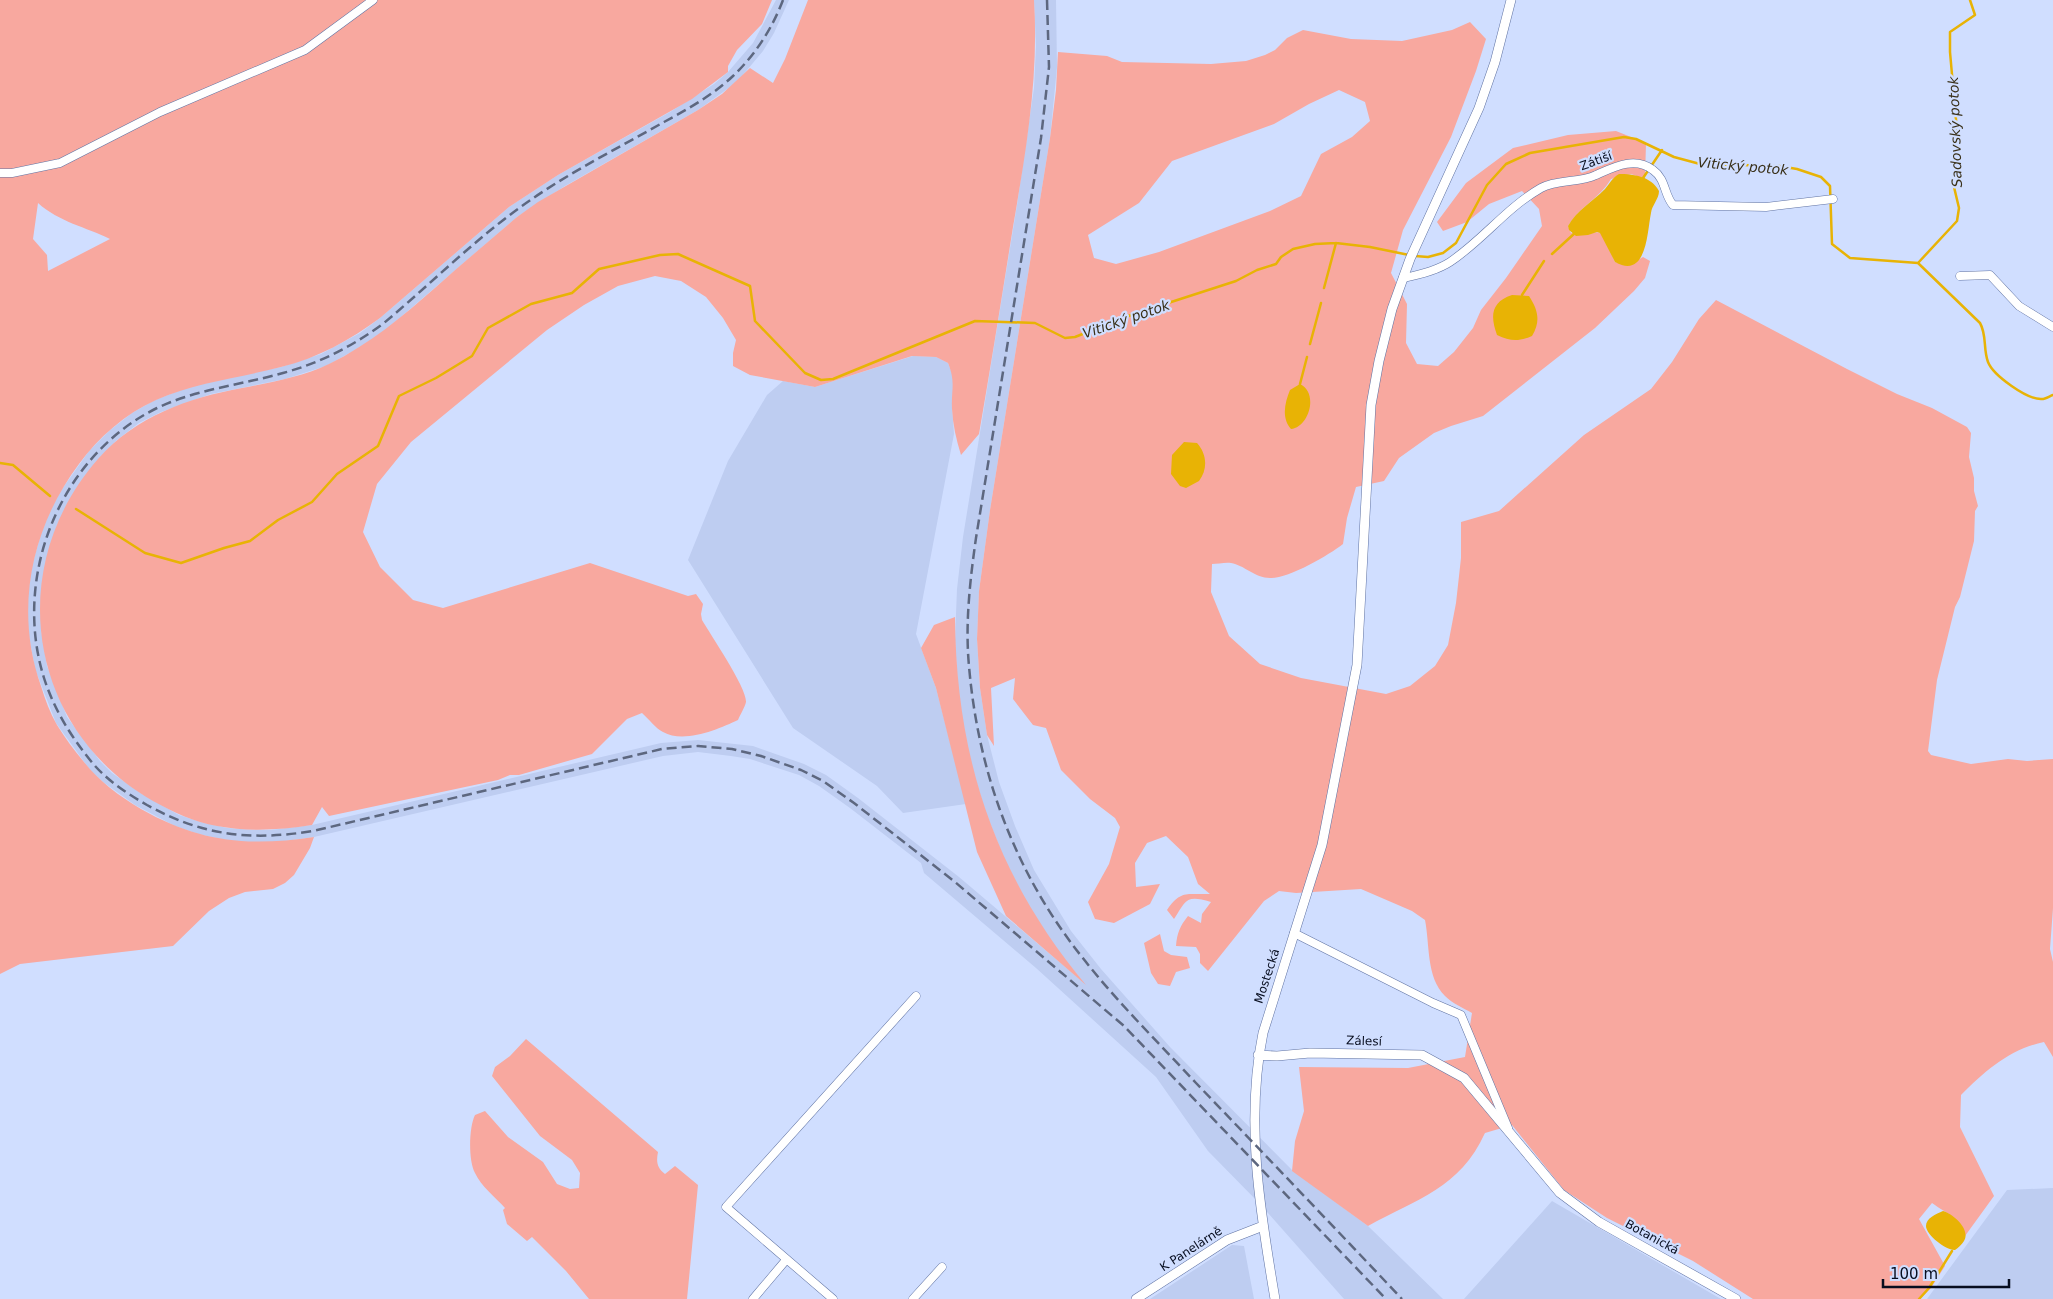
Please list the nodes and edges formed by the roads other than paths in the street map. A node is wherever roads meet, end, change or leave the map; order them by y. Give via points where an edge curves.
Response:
1 (373, 0) edge
2 (1511, 0) edge
3 (0, 173) edge
4 (1831, 199) dead end
5 (1960, 276) dead end
6 (1403, 278) junction
7 (2053, 327) edge
8 (1294, 933) junction
9 (916, 996) dead end
10 (1258, 1055) junction
11 (1464, 1078) joint
12 (1509, 1132) junction
13 (1262, 1226) junction
14 (786, 1260) junction
15 (942, 1267) dead end
16 (753, 1299) edge
17 (833, 1299) edge
18 (912, 1299) edge
19 (1136, 1299) edge
20 (1275, 1299) edge
21 (1736, 1299) edge

1 - 3 street via 305,50 160,112 60,163
2 - 6 street, Mostecká via 1479,108
4 - 6 street, Zátiší via 1766,207 1673,206 1659,176 1652,169 1621,164 1595,176 1544,186 1520,201 1448,263
5 - 7 street via 1990,275 2019,306
6 - 8 street, Mostecká via 1379,361 1372,405 1356,665 1322,845
8 - 10 street, Mostecká
8 - 12 street via 1461,1015
9 - 14 street via 726,1207
10 - 11 street, Zálesí via 1310,1052 1422,1056
10 - 13 street, Mostecká via 1255,1154
11 - 12 street, Botanická
12 - 21 street, Botanická via 1560,1193 1599,1222
13 - 19 street, K Panelárně via 1227,1240
13 - 20 street, Mostecká
14 - 16 street
14 - 17 street
15 - 18 street

